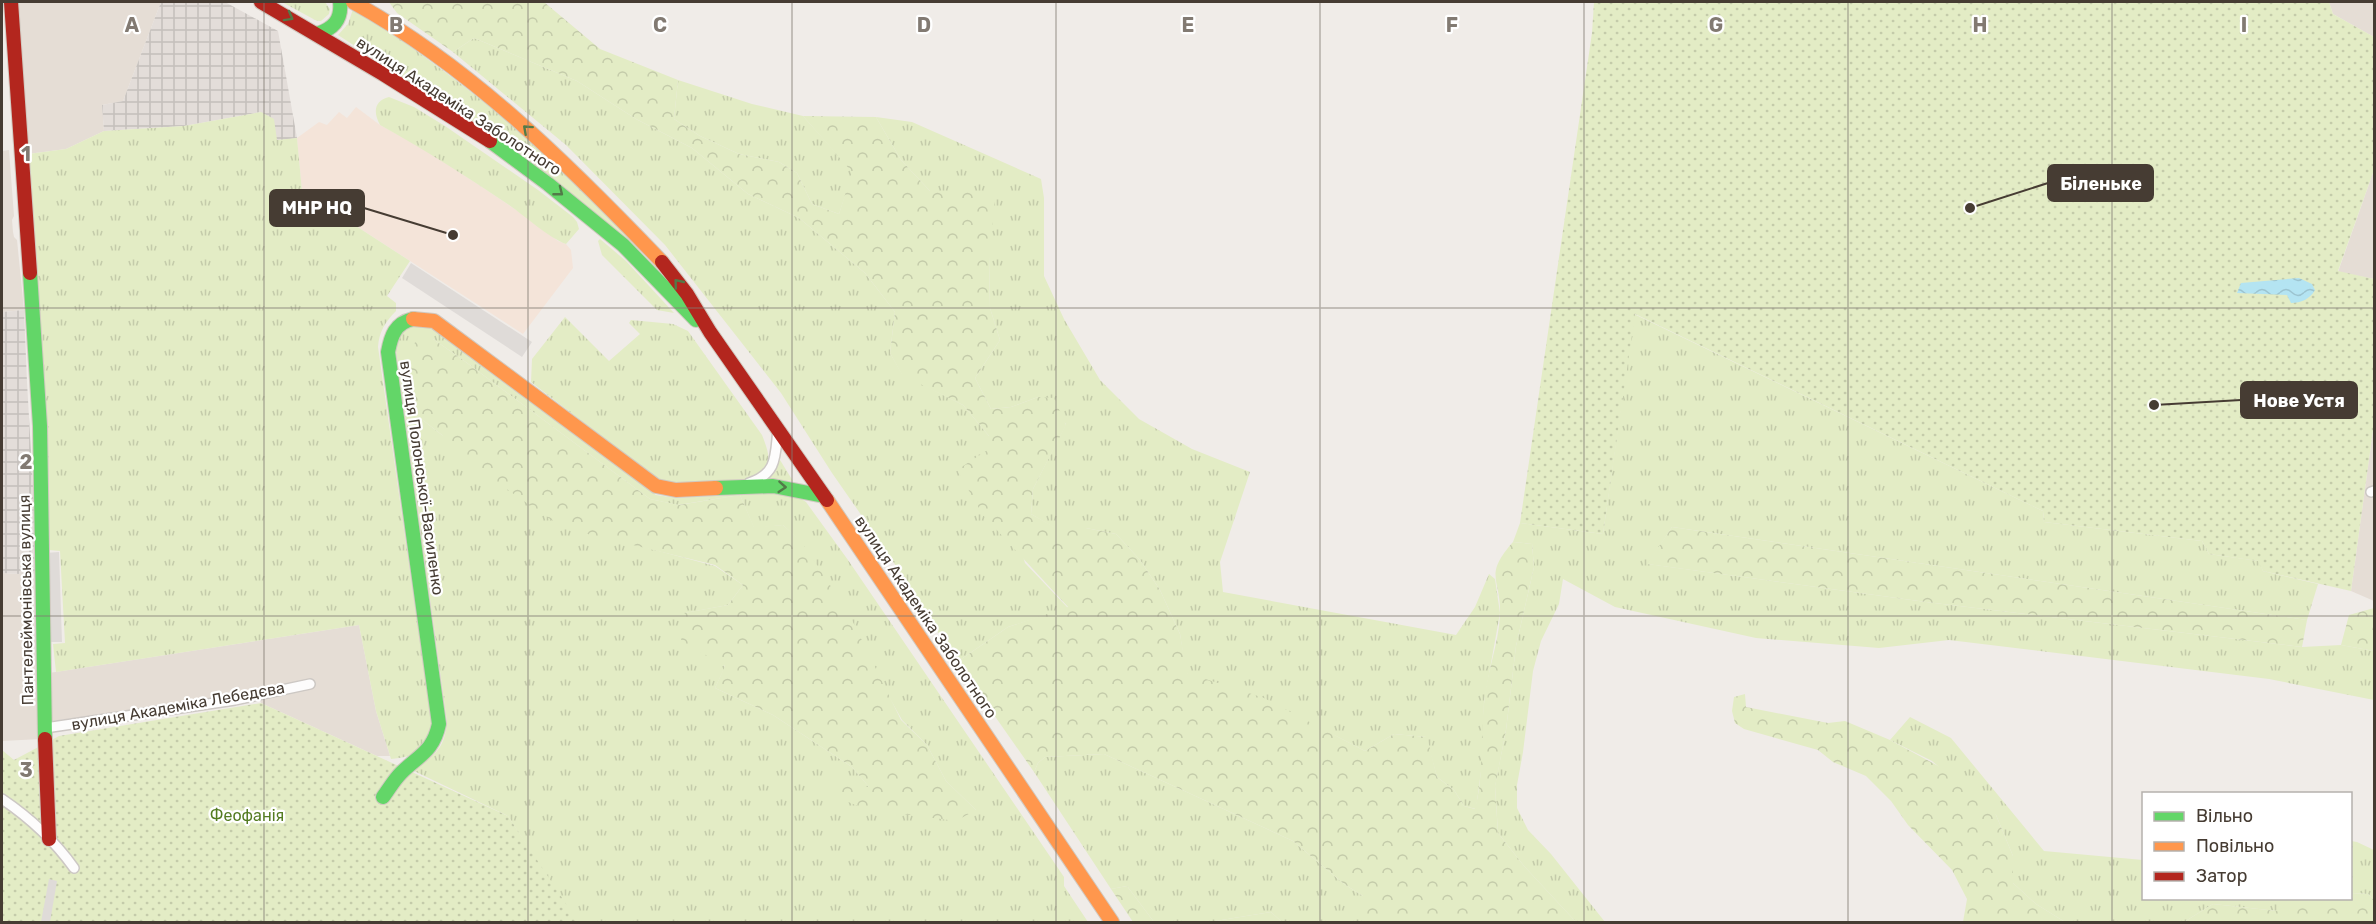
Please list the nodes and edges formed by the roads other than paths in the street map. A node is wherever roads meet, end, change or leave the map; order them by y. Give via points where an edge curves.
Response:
1 (11, 2) edge
2 (261, 2) edge
3 (340, 2) edge
4 (353, 2) edge
5 (317, 34) junction
6 (710, 332) junction
7 (778, 427) junction
8 (738, 486) junction
9 (824, 496) junction
10 (310, 684) dead end
11 (45, 728) junction
12 (383, 797) dead end
13 (2, 799) edge
14 (49, 840) junction
15 (74, 868) dead end
16 (1112, 922) edge

1 - 11 main road, Пантелеймонівська вулиця via 40,426
2 -> 5 main road, вулиця Академіка Заболотного
3 - 5 main road via 340,18 335,26
6 -> 4 main road, вулиця Академіка Заболотного via 662,262 561,159 463,75 386,20
5 -> 6 main road, вулиця Академіка Заболотного via 490,142 548,184 622,245
6 - 7 main road, вулиця Академіка Заболотного
7 - 8 street, вулиця Полонської-Василенко via 775,457 768,474
7 - 9 main road, вулиця Академіка Заболотного
8 -> 9 main road, вулиця Полонської-Василенко via 788,486
8 - 12 main road, вулиця Полонської-Василенко via 667,491 656,486 434,321 419,316 396,327 389,338 388,352 439,724 437,740 431,748 398,776
9 - 16 main road, вулиця Академіка Заболотного
10 - 11 street, вулиця Академіка Лебедєва via 235,700
11 - 14 main road, Пантелеймонівська вулиця
13 - 14 street via 30,818
14 - 15 street

